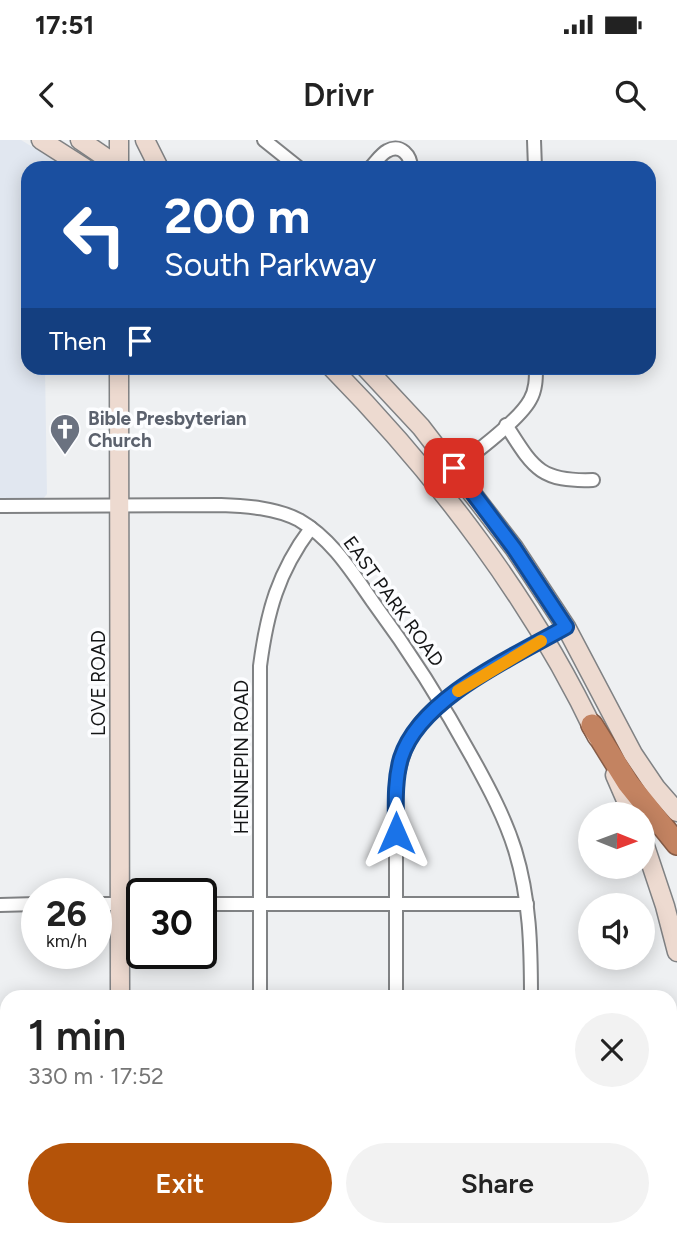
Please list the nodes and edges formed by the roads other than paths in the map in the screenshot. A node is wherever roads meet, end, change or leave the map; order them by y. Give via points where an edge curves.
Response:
1 (41, 140) edge
2 (79, 140) edge
3 (119, 140) edge
4 (145, 140) edge
5 (264, 140) edge
6 (534, 140) edge
7 (74, 161) edge
8 (111, 161) edge
9 (120, 161) edge
10 (156, 161) edge
11 (290, 161) edge
12 (377, 161) edge
13 (409, 161) edge
14 (535, 161) edge
15 (119, 375) edge
16 (128, 375) edge
17 (339, 375) edge
18 (372, 375) edge
19 (536, 375) edge
20 (119, 403) junction
21 (506, 425) junction
22 (454, 468) junction
23 (593, 480) dead end
24 (434, 483) junction
25 (0, 506) edge
26 (119, 506) junction
27 (311, 528) junction
28 (566, 627) junction
29 (544, 639) junction
30 (440, 702) junction
31 (592, 725) junction
32 (627, 802) edge
33 (677, 812) edge
34 (677, 844) edge
35 (655, 876) edge
36 (21, 904) edge
37 (112, 904) edge
38 (120, 904) junction
39 (126, 904) edge
40 (217, 904) edge
41 (396, 904) junction
42 (527, 904) junction
43 (0, 905) edge
44 (260, 905) junction
45 (677, 952) edge
46 (120, 990) edge
47 (260, 990) edge
48 (396, 990) edge
49 (531, 990) edge

1 - 7 main road
2 - 8 main road
3 - 9 main road
4 - 10 main road
5 - 11 street
6 - 14 street
12 - 13 street via 391,149 404,151
15 - 20 main road, LOVE ROAD
16 - 20 main road
17 - 24 main road
18 - 22 main road
19 - 21 street via 529,402
20 - 26 main road, LOVE ROAD
21 - 22 street
21 - 23 street via 546,475
22 - 24 street
22 - 28 main road
24 - 29 main road
25 - 26 street, EAST PARK ROAD
26 - 27 street, EAST PARK ROAD via 252,507 297,519
26 - 38 main road, LOVE ROAD
27 - 30 street, EAST PARK ROAD via 346,564
27 - 44 street, HENNEPIN ROAD via 279,580 263,640
28 - 29 street
28 - 33 main road via 633,754
29 - 30 street
29 - 31 main road
30 - 41 street via 419,724 401,760 396,786
30 - 42 street, EAST PARK ROAD via 503,819
31 - 32 main road
31 - 34 highway via 628,783
35 - 45 main road
36 - 43 street
37 - 38 street
38 - 39 street
38 - 46 main road, LOVE ROAD
40 - 44 street
41 - 42 street
41 - 44 street
41 - 48 street
42 - 49 street, EAST PARK ROAD
44 - 47 street, HENNEPIN ROAD

